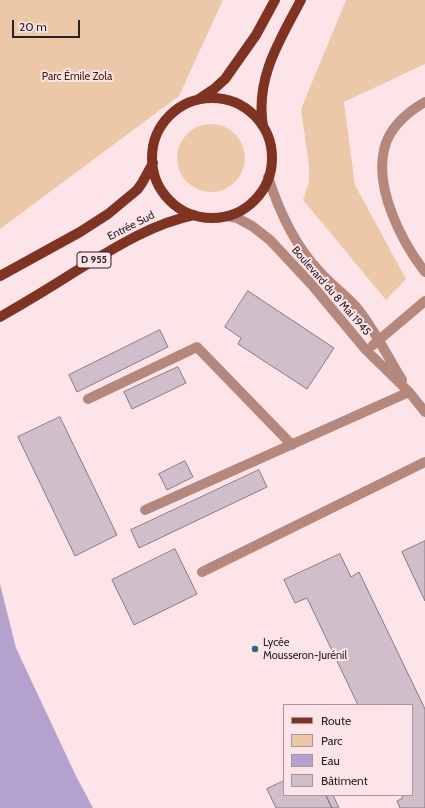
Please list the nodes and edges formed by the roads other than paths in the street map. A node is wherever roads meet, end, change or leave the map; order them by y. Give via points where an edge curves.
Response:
1 (275, 0) edge
2 (301, 0) edge
3 (197, 100) junction
4 (425, 102) edge
5 (263, 128) junction
6 (152, 163) junction
7 (268, 177) junction
8 (194, 215) junction
9 (227, 216) junction
10 (425, 272) edge
11 (0, 276) edge
12 (425, 301) edge
13 (0, 317) edge
14 (378, 340) junction
15 (366, 350) junction
16 (409, 392) junction
17 (88, 399) dead end
18 (425, 412) edge
19 (292, 445) junction
20 (425, 462) edge
21 (145, 510) dead end
22 (202, 572) dead end

1 - 3 main road via 256,35 225,79
2 - 5 main road via 279,42 264,80 261,99
3 - 5 main road via 214,98 231,101 246,109
3 - 6 main road via 176,110 166,119 154,144
4 - 10 street via 405,116 390,136 384,149 383,175 395,220
5 - 7 main road via 271,152
6 - 8 main road via 156,180 165,195
6 - 11 main road, Entrée Sud / D 955 via 137,190 108,214
7 - 9 main road via 261,192 250,204
7 - 14 street, Boulevard du 8 Mai 1945 via 281,214 302,250 320,273 356,307
8 - 9 main road via 211,218
8 - 13 main road, Entrée Sud / D 955 via 175,219 128,240
9 - 15 street, Boulevard du 8 Mai 1945 via 252,226 270,240 312,285
12 - 14 street
14 - 15 street
14 - 16 street, Boulevard du 8 Mai 1945
15 - 16 street, Boulevard du 8 Mai 1945
16 - 18 street, Boulevard du 8 Mai 1945
16 - 19 street
17 - 19 street via 197,347
19 - 21 street
20 - 22 street

